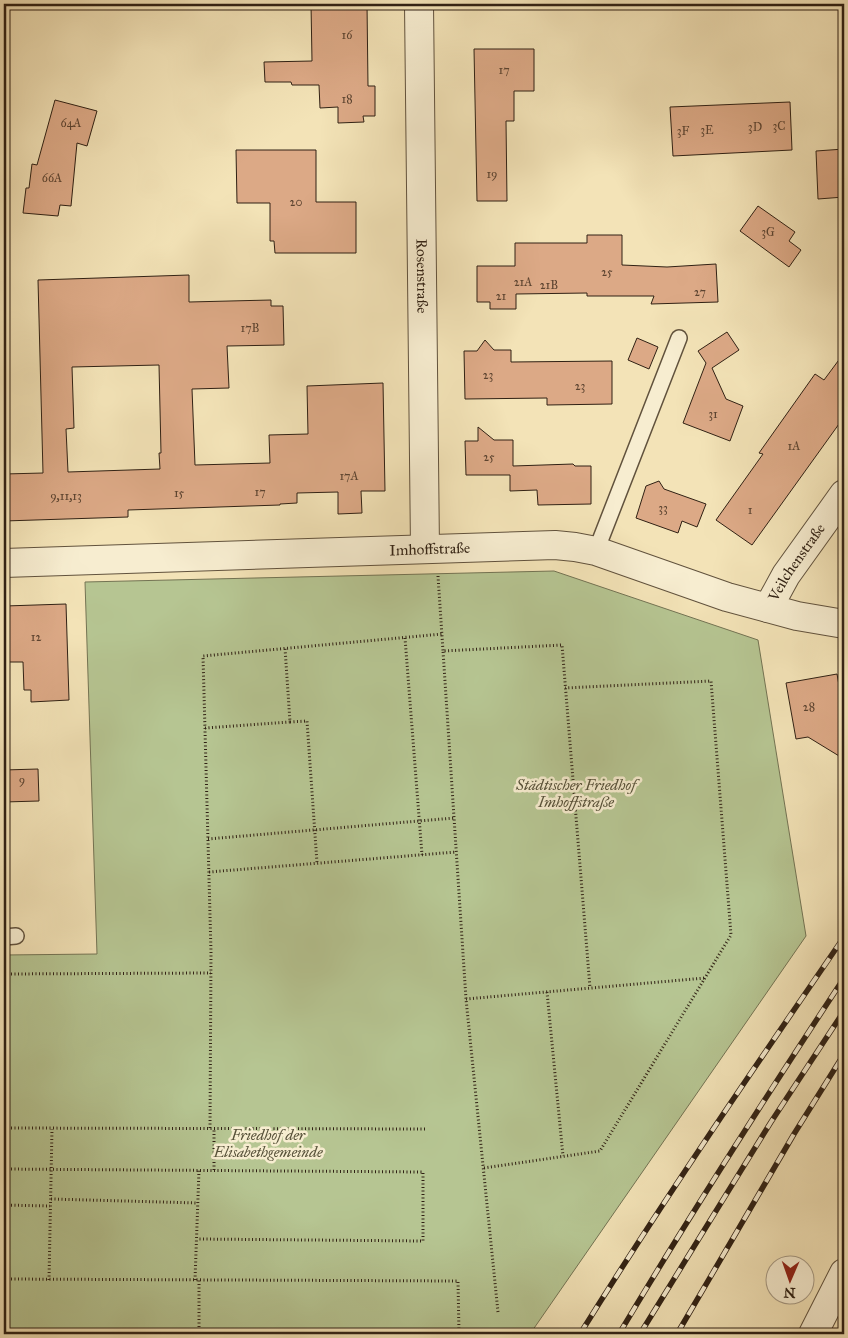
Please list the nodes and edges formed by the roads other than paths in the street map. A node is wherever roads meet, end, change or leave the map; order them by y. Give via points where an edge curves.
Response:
1 (419, 4) edge
2 (679, 338) dead end
3 (844, 494) edge
4 (430, 548) junction
5 (596, 551) junction
6 (4, 563) edge
7 (768, 608) junction
8 (844, 624) edge
9 (844, 1274) edge
10 (813, 1334) edge

1 - 4 street, Rosenstraße
2 - 5 lane
3 - 7 street, Veilchenstraße via 786,575
4 - 5 street, Imhoffstraße via 555,545
4 - 6 street, Imhoffstraße
5 - 7 street, Imhoffstraße
7 - 8 street, Imhoffstraße
9 - 10 street

